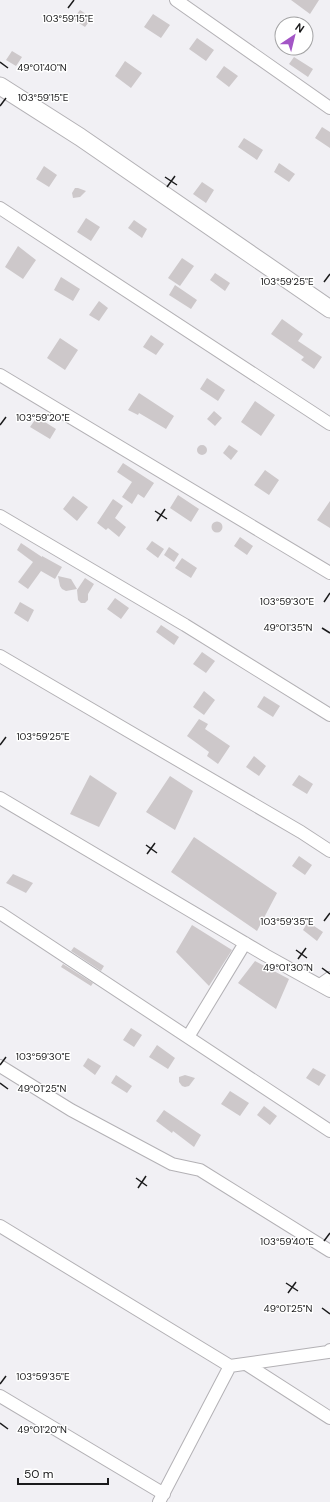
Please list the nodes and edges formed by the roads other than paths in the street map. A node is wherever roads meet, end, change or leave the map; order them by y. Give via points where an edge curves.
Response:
1 (176, 0) edge
2 (0, 86) edge
3 (330, 108) edge
4 (0, 208) edge
5 (330, 309) edge
6 (0, 375) edge
7 (330, 424) edge
8 (0, 516) edge
9 (330, 573) edge
10 (0, 656) edge
11 (330, 715) edge
12 (0, 798) edge
13 (330, 851) edge
14 (0, 913) edge
15 (245, 943) junction
16 (327, 985) edge
17 (188, 1037) junction
18 (0, 1066) edge
19 (330, 1131) edge
20 (0, 1226) edge
21 (330, 1251) edge
22 (330, 1350) edge
23 (246, 1364) junction
24 (230, 1366) junction
25 (0, 1396) edge
26 (330, 1418) edge
27 (162, 1498) edge

1 - 3 street
2 - 5 street via 80,137
4 - 7 street
6 - 9 street
8 - 11 street via 185,625
10 - 13 street
12 - 15 street
14 - 17 street
15 - 16 street
15 - 17 street
17 - 19 street
18 - 21 street via 71,1110 172,1164 200,1170
20 - 24 street
22 - 23 street
23 - 24 street
23 - 26 street
24 - 27 street
25 - 27 street

